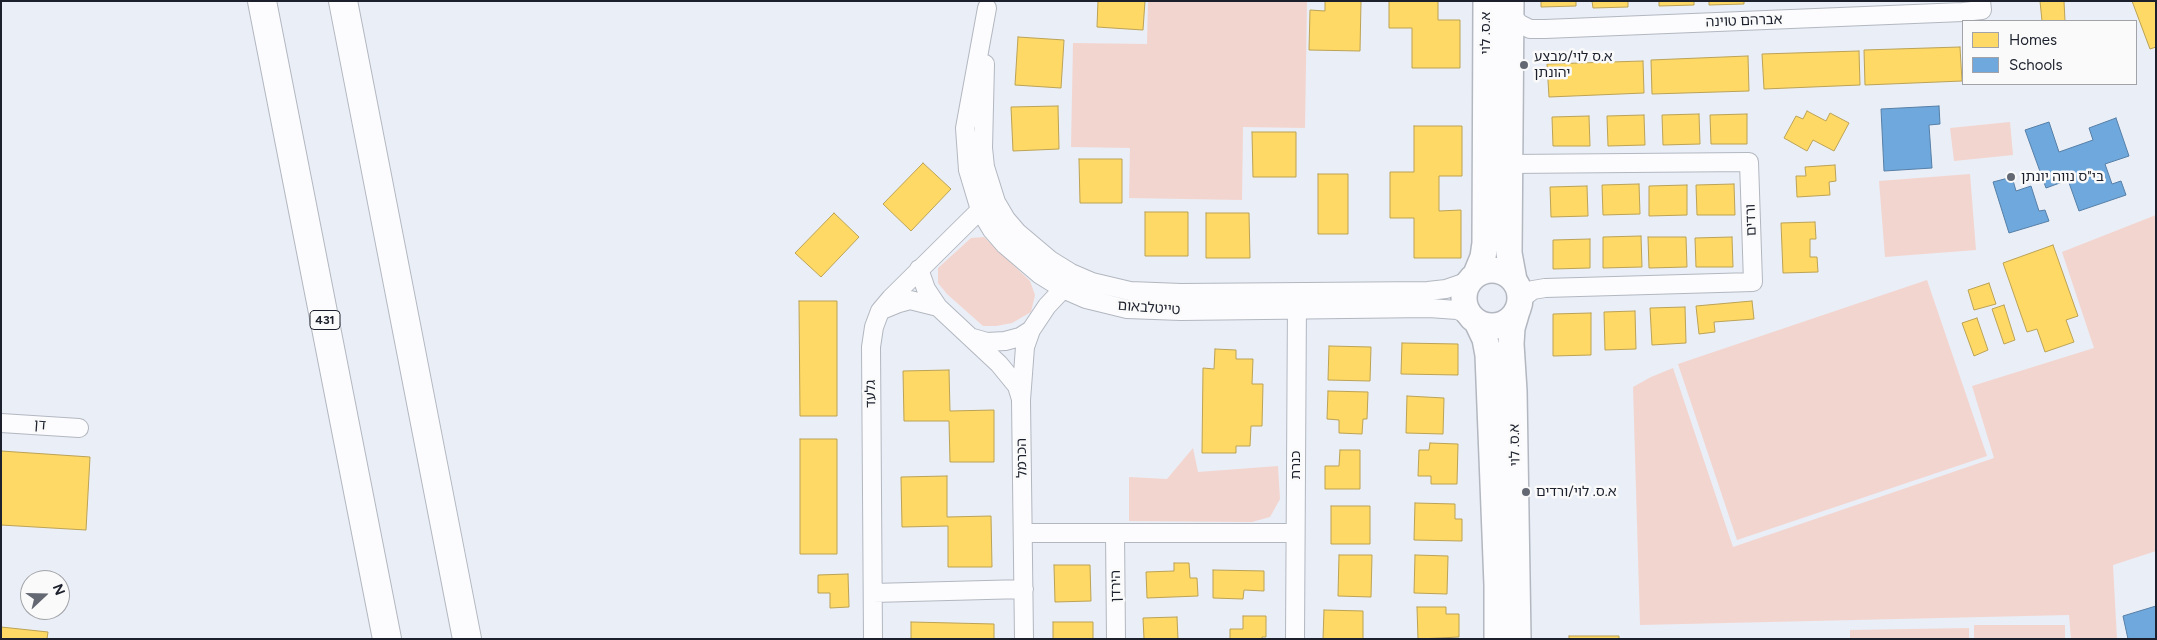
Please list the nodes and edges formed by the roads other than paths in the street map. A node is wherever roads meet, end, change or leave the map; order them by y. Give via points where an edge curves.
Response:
1 (262, 1) edge
2 (342, 1) edge
3 (1486, 1) edge
4 (987, 4) edge
5 (1981, 6) edge
6 (1511, 8) edge
7 (1510, 164) junction
8 (996, 202) junction
9 (980, 210) junction
10 (919, 269) junction
11 (1472, 278) junction
12 (1063, 289) junction
13 (1297, 292) junction
14 (1517, 297) junction
15 (938, 307) junction
16 (1297, 310) junction
17 (880, 311) junction
18 (1473, 319) junction
19 (1031, 330) junction
20 (973, 338) junction
21 (1022, 400) junction
22 (1, 423) edge
23 (79, 428) dead end
24 (1023, 533) junction
25 (1115, 533) junction
26 (1295, 533) junction
27 (1024, 589) junction
28 (873, 592) junction
29 (387, 639) edge
30 (467, 639) edge
31 (873, 639) edge
32 (1024, 639) edge
33 (1116, 639) edge
34 (1295, 639) edge
35 (1497, 639) edge
36 (1518, 639) edge

1 - 29 highway, 431
2 - 30 highway
3 - 11 main road, א.ס. לוי via 1485,242 1483,257
4 - 8 street, טייטלבאום via 983,148 985,167
4 - 9 street, טייטלבאום via 965,128 968,170
5 - 6 street, אברהם טוינה via 1545,29 1530,29 1520,24
6 - 7 main road, א.ס. לוי
7 - 14 main road, א.ס. לוי via 1509,254
7 - 14 street, ורדים via 1749,162 1753,282 1545,288
8 - 9 street, גלעד
8 - 13 street, טייטלבאום via 1006,219 1033,247 1071,273 1092,282 1145,292
9 - 10 street, גלעד
9 - 12 street, טייטלבאום via 1005,245
10 - 15 street via 926,289
10 - 17 street, גלעד
11 - 13 street, טייטלבאום via 1446,289 1428,291
11 - 14 main road via 1492,269 1501,270
11 - 18 main road via 1464,298 1465,307
12 - 16 street, טייטלבאום via 1127,309
12 - 19 street, הכרמל
13 - 16 street, כנרת
14 - 18 main road via 1512,319 1504,324 1495,326
14 - 36 main road, א.ס. לוי via 1511,344
15 - 17 street via 910,300
15 - 20 street
16 - 18 street, טייטלבאום via 1439,309 1457,310
16 - 26 street, כנרת
17 - 28 street, גלעד via 871,347
18 - 35 main road, א.ס. לוי via 1485,338 1488,355
19 - 20 street via 1006,341 987,342
19 - 21 street, הכרמל via 1026,347
20 - 21 street via 1008,374
21 - 24 street, הכרמל
22 - 23 street, דן
24 - 25 street
24 - 27 street, הכרמל
25 - 26 street
25 - 33 street, הירדן
26 - 34 street, כנרת
27 - 28 street
27 - 32 street, הכרמל
28 - 31 street, גלעד

